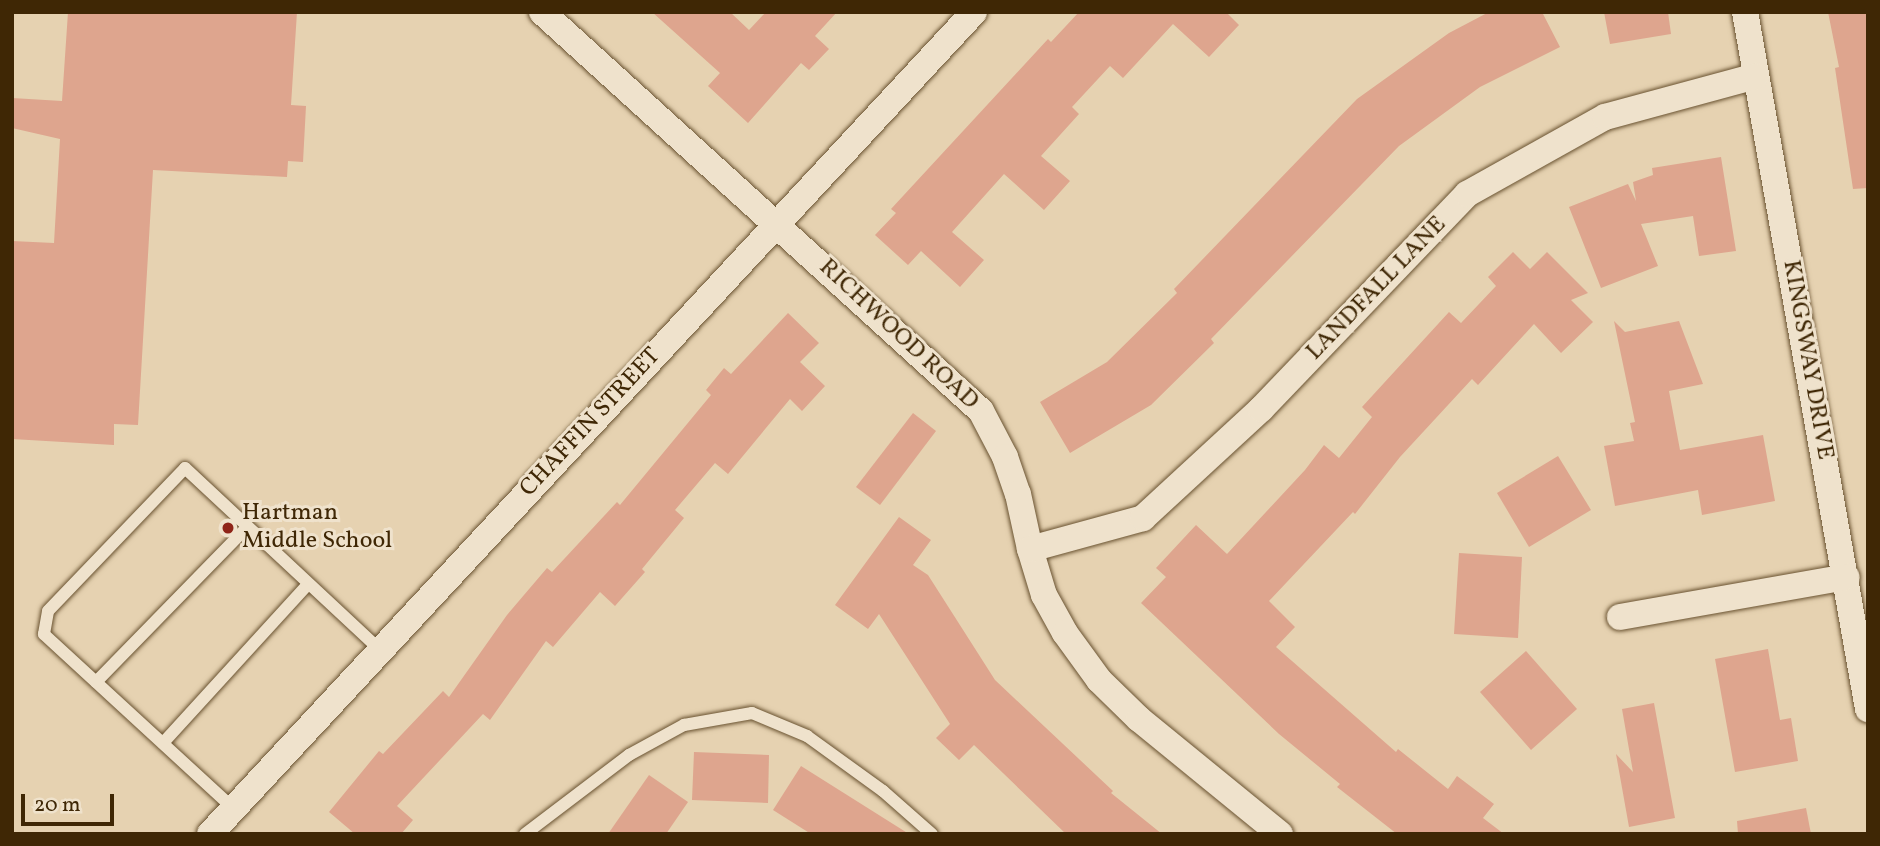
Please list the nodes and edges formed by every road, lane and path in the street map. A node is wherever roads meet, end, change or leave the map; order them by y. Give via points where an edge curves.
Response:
1 (542, 12) edge
2 (974, 12) edge
3 (1745, 12) edge
4 (1756, 76) junction
5 (777, 223) junction
6 (247, 527) junction
7 (1030, 549) junction
8 (1846, 577) junction
9 (309, 584) junction
10 (1620, 617) dead end
11 (380, 650) junction
12 (96, 682) junction
13 (1868, 709) edge
14 (163, 743) junction
15 (233, 808) junction
16 (209, 834) edge
17 (525, 834) edge
18 (932, 834) edge
19 (1280, 834) edge

1 - 5 street, RICHWOOD ROAD
2 - 5 street, CHAFFIN STREET
3 - 4 street, KINGSWAY DRIVE
4 - 7 street, LANDFALL LANE via 1605,117 1467,194 1261,409 1143,519
4 - 8 street, KINGSWAY DRIVE
5 - 7 street, RICHWOOD ROAD via 981,411 1014,482
5 - 11 street, CHAFFIN STREET
6 - 9 lane
6 - 12 lane
6 - 12 lane via 185,468 48,611 44,634
7 - 19 street, RICHWOOD ROAD via 1044,595 1099,680 1139,719
8 - 10 street
8 - 13 street, KINGSWAY DRIVE
9 - 11 lane
9 - 14 lane
11 - 15 street, CHAFFIN STREET
12 - 14 lane
14 - 15 lane
15 - 16 street, CHAFFIN STREET
17 - 18 lane via 629,755 684,725 752,713 807,736 883,791

